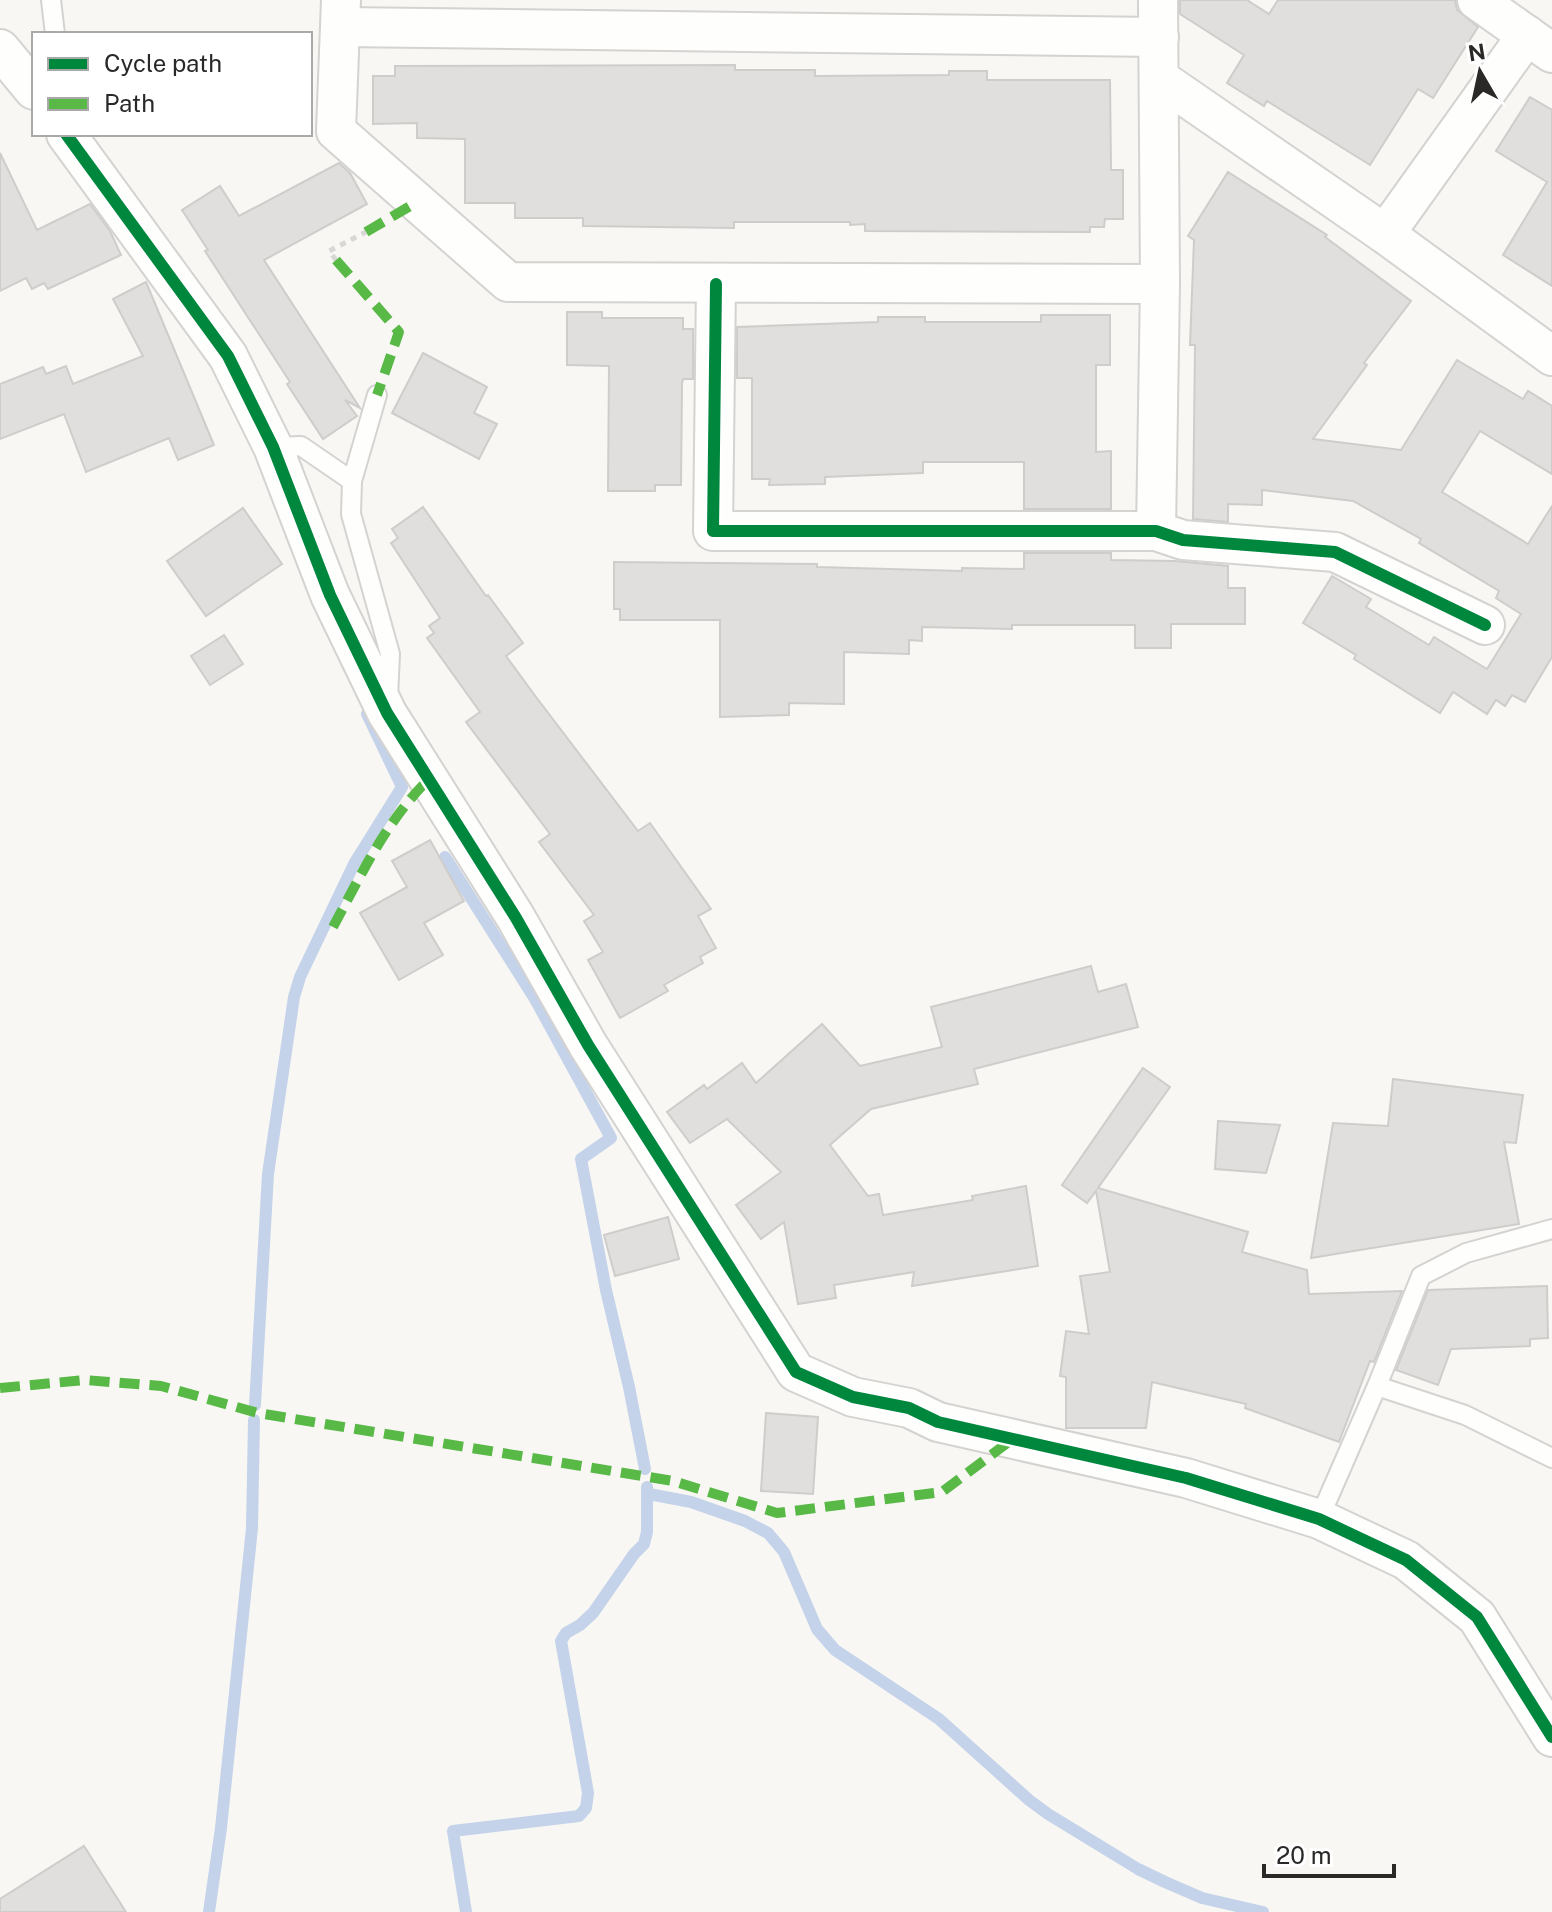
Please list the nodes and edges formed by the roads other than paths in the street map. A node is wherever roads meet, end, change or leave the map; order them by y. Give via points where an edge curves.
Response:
1 (51, 0) edge
2 (1477, 0) edge
3 (342, 14) edge
4 (1158, 18) edge
5 (55, 32) edge
6 (1539, 44) edge
7 (0, 49) edge
8 (1160, 79) junction
9 (32, 88) edge
10 (67, 136) edge
11 (1385, 234) junction
12 (716, 284) junction
13 (1160, 284) junction
14 (1552, 356) edge
15 (377, 395) dead end
16 (273, 447) junction
17 (352, 481) junction
18 (1156, 531) junction
19 (1485, 625) dead end
20 (387, 713) junction
21 (1552, 1229) edge
22 (1377, 1386) junction
23 (1552, 1458) edge
24 (1319, 1519) junction
25 (1552, 1737) edge

1 - 5 lane
2 - 6 street
3 - 4 street
3 - 12 street via 336,131 508,282
4 - 8 street
6 - 11 street
7 - 9 street
8 - 11 street
8 - 13 street
10 - 16 street via 228,356
11 - 14 street
12 - 13 street
12 - 18 street via 713,531
13 - 18 street
15 - 17 lane
16 - 17 lane via 301,446
16 - 20 street via 330,595
17 - 20 lane via 351,514 390,654
18 - 19 street via 1183,540 1335,552
20 - 24 street via 516,918 588,1045 796,1372 853,1397 909,1408 938,1422 1186,1478
21 - 22 lane via 1466,1253 1421,1276
22 - 23 lane via 1465,1415
22 - 24 lane
24 - 25 street via 1406,1560 1477,1617

